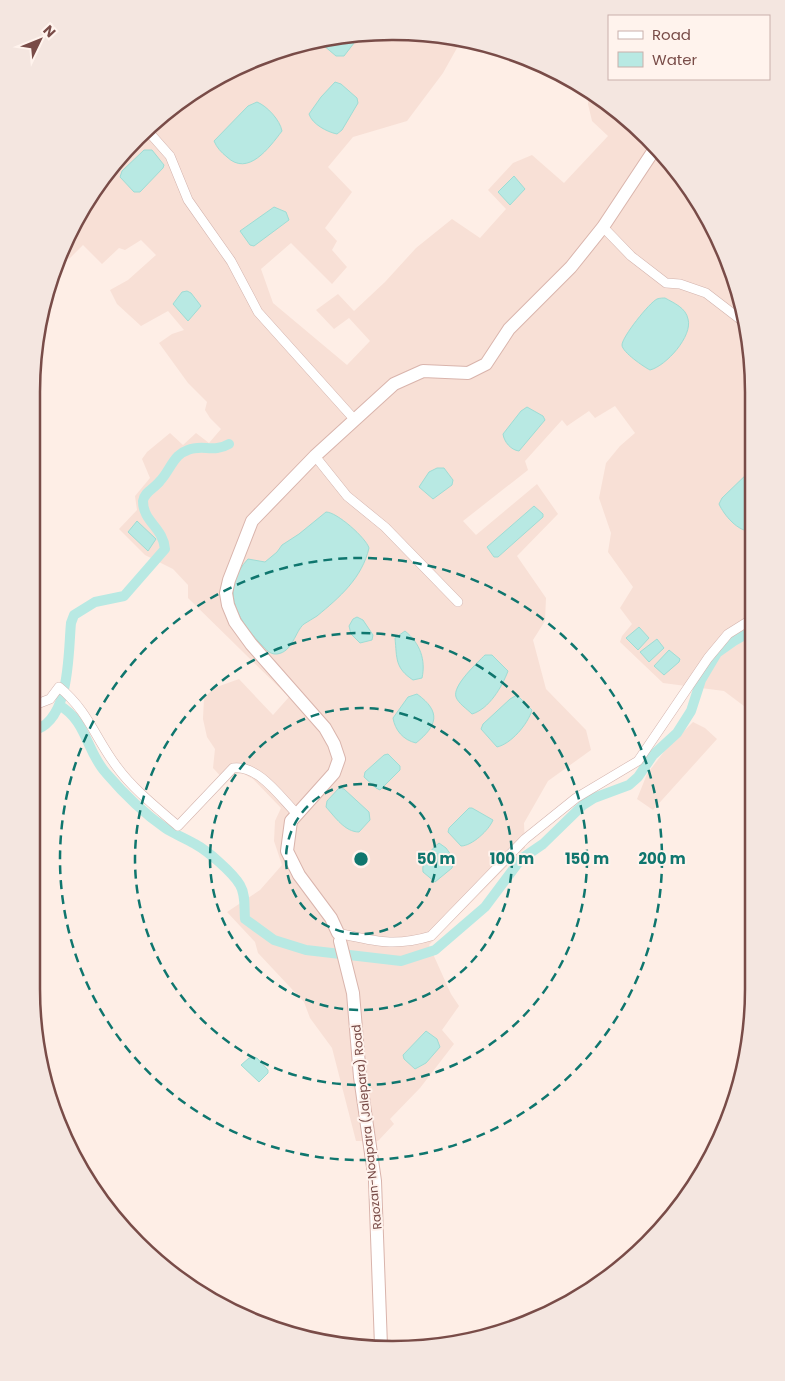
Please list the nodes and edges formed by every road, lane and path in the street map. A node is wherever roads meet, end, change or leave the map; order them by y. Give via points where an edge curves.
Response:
1 (151, 135) edge
2 (652, 153) edge
3 (603, 227) junction
4 (736, 316) edge
5 (354, 419) junction
6 (315, 456) junction
7 (458, 602) dead end
8 (745, 623) edge
9 (40, 703) edge
10 (297, 814) junction
11 (339, 937) junction
12 (381, 1341) edge

1 - 5 street via 170,156 188,200 231,261 258,312
2 - 3 main road, Raozan-Noapara (Jalepara) Road
3 - 4 street via 631,256 666,283 706,293
3 - 5 main road, Raozan-Noapara (Jalepara) Road via 571,267 509,329 486,364 468,373 433,370 411,376 394,384
5 - 6 main road, Raozan-Noapara (Jalepara) Road
6 - 7 street via 347,496 385,527
6 - 10 main road, Raozan-Noapara (Jalepara) Road via 252,520 226,593 235,622 325,728 339,759 334,773
8 - 11 street via 728,634 708,658 638,761 576,798 525,839 430,936 410,942 382,943
9 - 10 street via 50,699 59,687 76,701 117,768 178,826 233,768 242,767 260,778
10 - 11 main road, Raozan-Noapara (Jalepara) Road via 291,820 287,851 299,875 331,918
11 - 12 main road, Raozan-Noapara (Jalepara) Road via 356,1014 360,1076 375,1181

